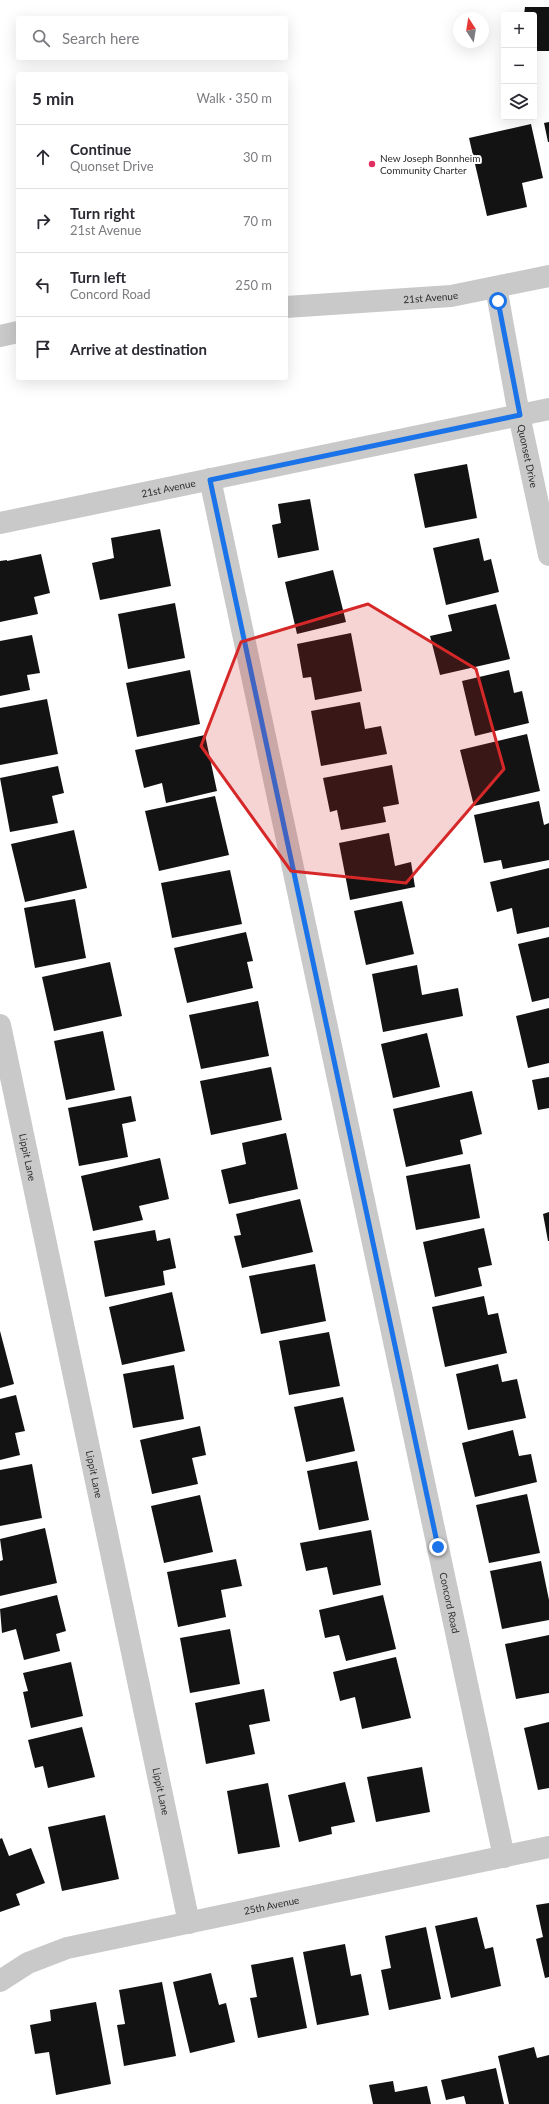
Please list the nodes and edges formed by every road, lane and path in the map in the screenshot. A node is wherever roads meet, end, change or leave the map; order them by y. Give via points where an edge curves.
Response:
1 (549, 276) edge
2 (496, 287) junction
3 (288, 307) edge
4 (16, 332) edge
5 (0, 336) edge
6 (549, 409) edge
7 (520, 415) junction
8 (210, 480) junction
9 (0, 524) edge
10 (549, 555) edge
11 (0, 1025) edge
12 (549, 1848) edge
13 (504, 1857) junction
14 (188, 1923) junction
15 (0, 1981) edge

1 - 2 street, 21st Avenue
2 - 3 street, 21st Avenue via 451,296
2 - 7 street, Quonset Drive
4 - 5 street
6 - 7 street, 21st Avenue
7 - 8 street, 21st Avenue
7 - 10 street, Quonset Drive
8 - 9 street, 21st Avenue
8 - 13 street, Concord Road
11 - 14 street, Lippit Lane
12 - 13 street, 25th Avenue
13 - 14 street, 25th Avenue
14 - 15 street, 25th Avenue via 66,1948 28,1963

